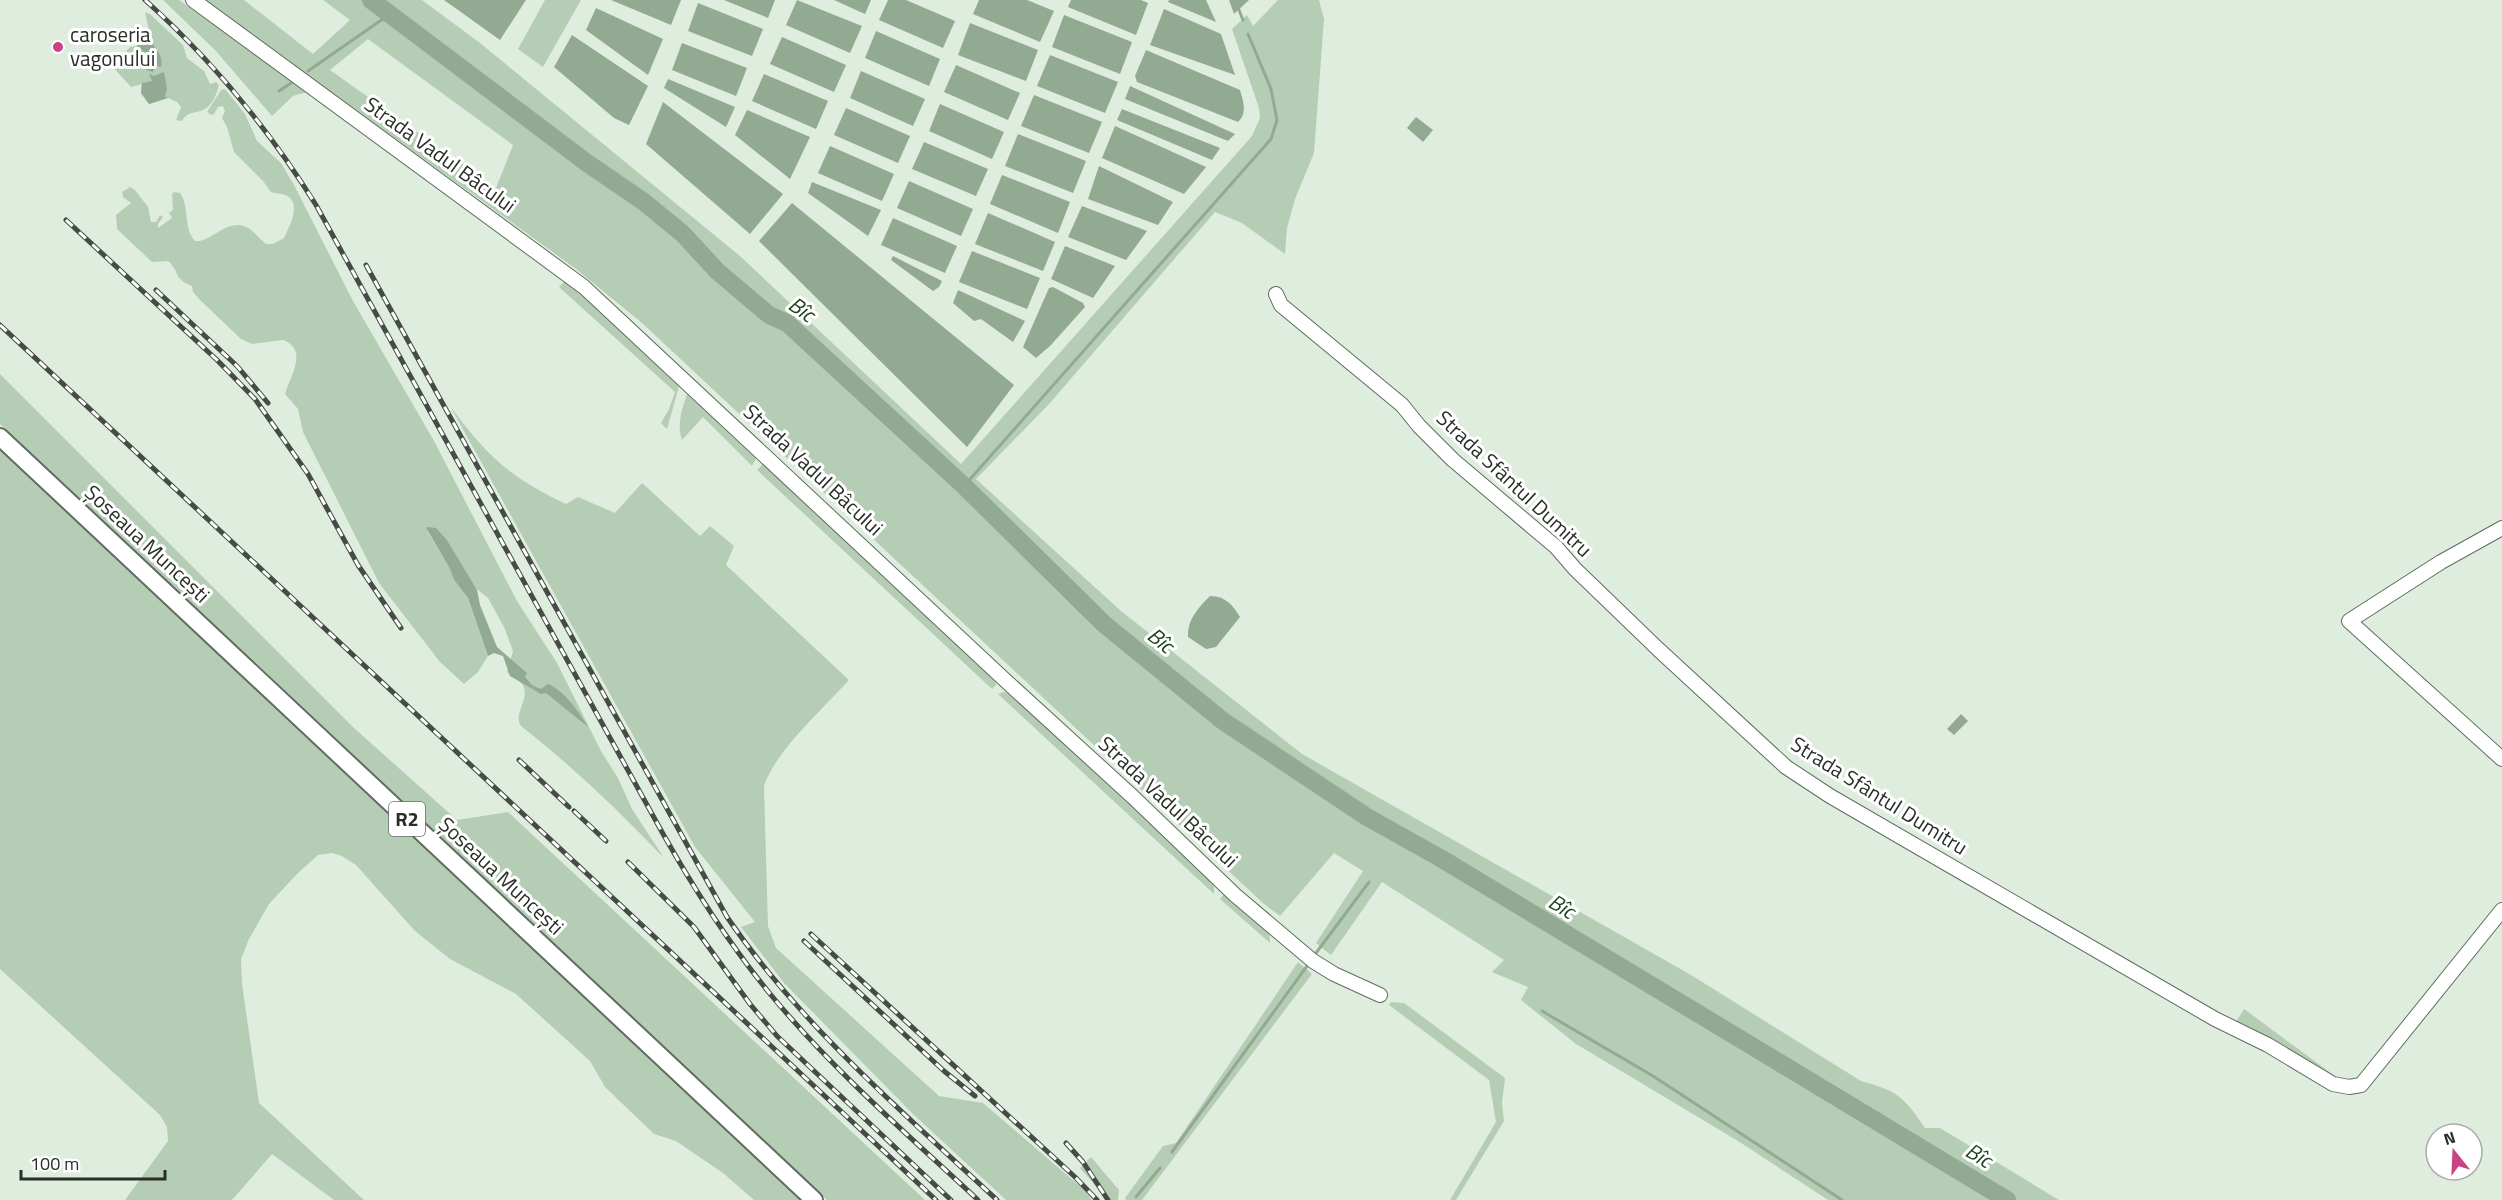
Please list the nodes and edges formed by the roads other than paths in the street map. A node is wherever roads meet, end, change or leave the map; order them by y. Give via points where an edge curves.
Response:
1 (193, 0) edge
2 (1276, 294) dead end
3 (0, 437) edge
4 (2502, 528) edge
5 (2502, 759) edge
6 (2502, 910) edge
7 (1380, 995) dead end
8 (814, 1200) edge

1 - 7 street, Strada Vadul Bâcului via 584,287 1235,895 1313,961
2 - 6 street, Strada Sfântul Dumitru via 1281,305 1402,405 1453,460 1556,547 1659,650 1786,767 2066,933 2333,1084 2361,1085
3 - 8 main road, Șoseaua Muncești / R2
4 - 5 street via 2349,621

